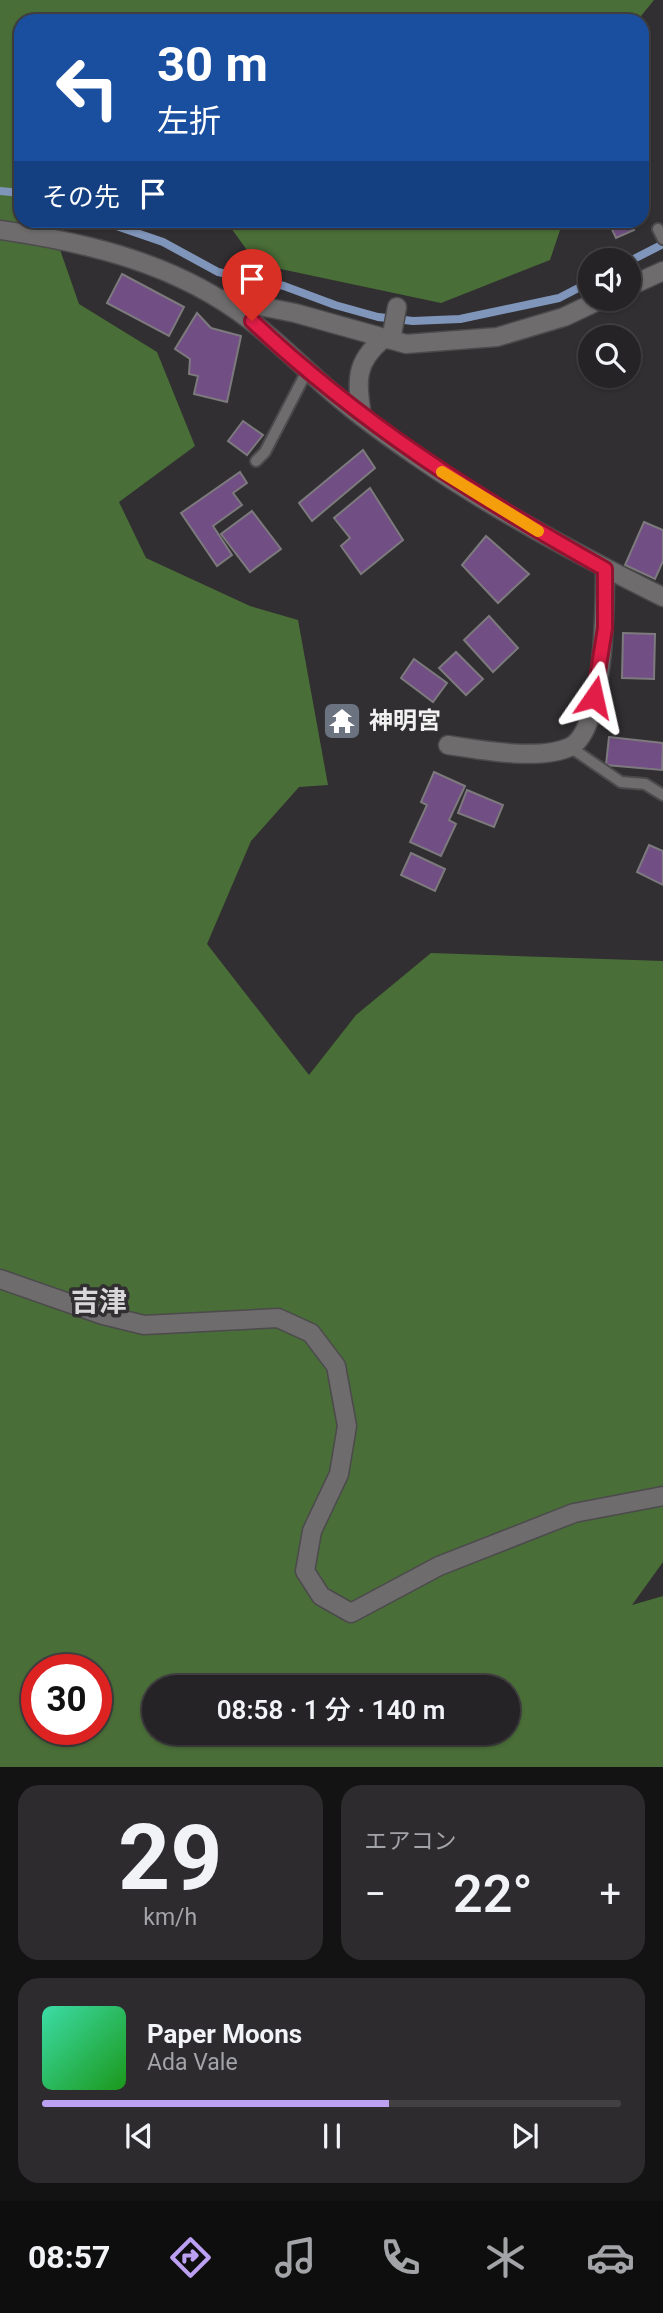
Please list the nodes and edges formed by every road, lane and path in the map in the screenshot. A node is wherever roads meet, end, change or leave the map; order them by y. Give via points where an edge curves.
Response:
1 (0, 230) edge
2 (663, 271) edge
3 (641, 281) edge
4 (218, 298) junction
5 (397, 307) dead end
6 (578, 310) edge
7 (387, 340) junction
8 (307, 371) junction
9 (362, 417) junction
10 (256, 461) dead end
11 (605, 569) junction
12 (663, 597) edge
13 (448, 746) dead end
14 (570, 747) junction
15 (663, 795) edge
16 (0, 1279) edge
17 (663, 1496) edge

1 - 4 street via 119,253 175,274
2 - 3 street
4 - 7 street via 295,313
4 - 8 street via 252,321
5 - 7 street
6 - 7 street via 497,337 446,344
7 - 9 street via 367,352 361,365
8 - 9 street
8 - 10 lane
9 - 11 street via 422,460
11 - 12 street
11 - 14 street via 600,678 584,735
13 - 14 street via 517,753
14 - 15 lane via 621,782 645,785
16 - 17 street via 144,1325 278,1318 311,1333 335,1366 346,1426 339,1474 312,1531 304,1571 321,1596 351,1613 439,1566 574,1513

